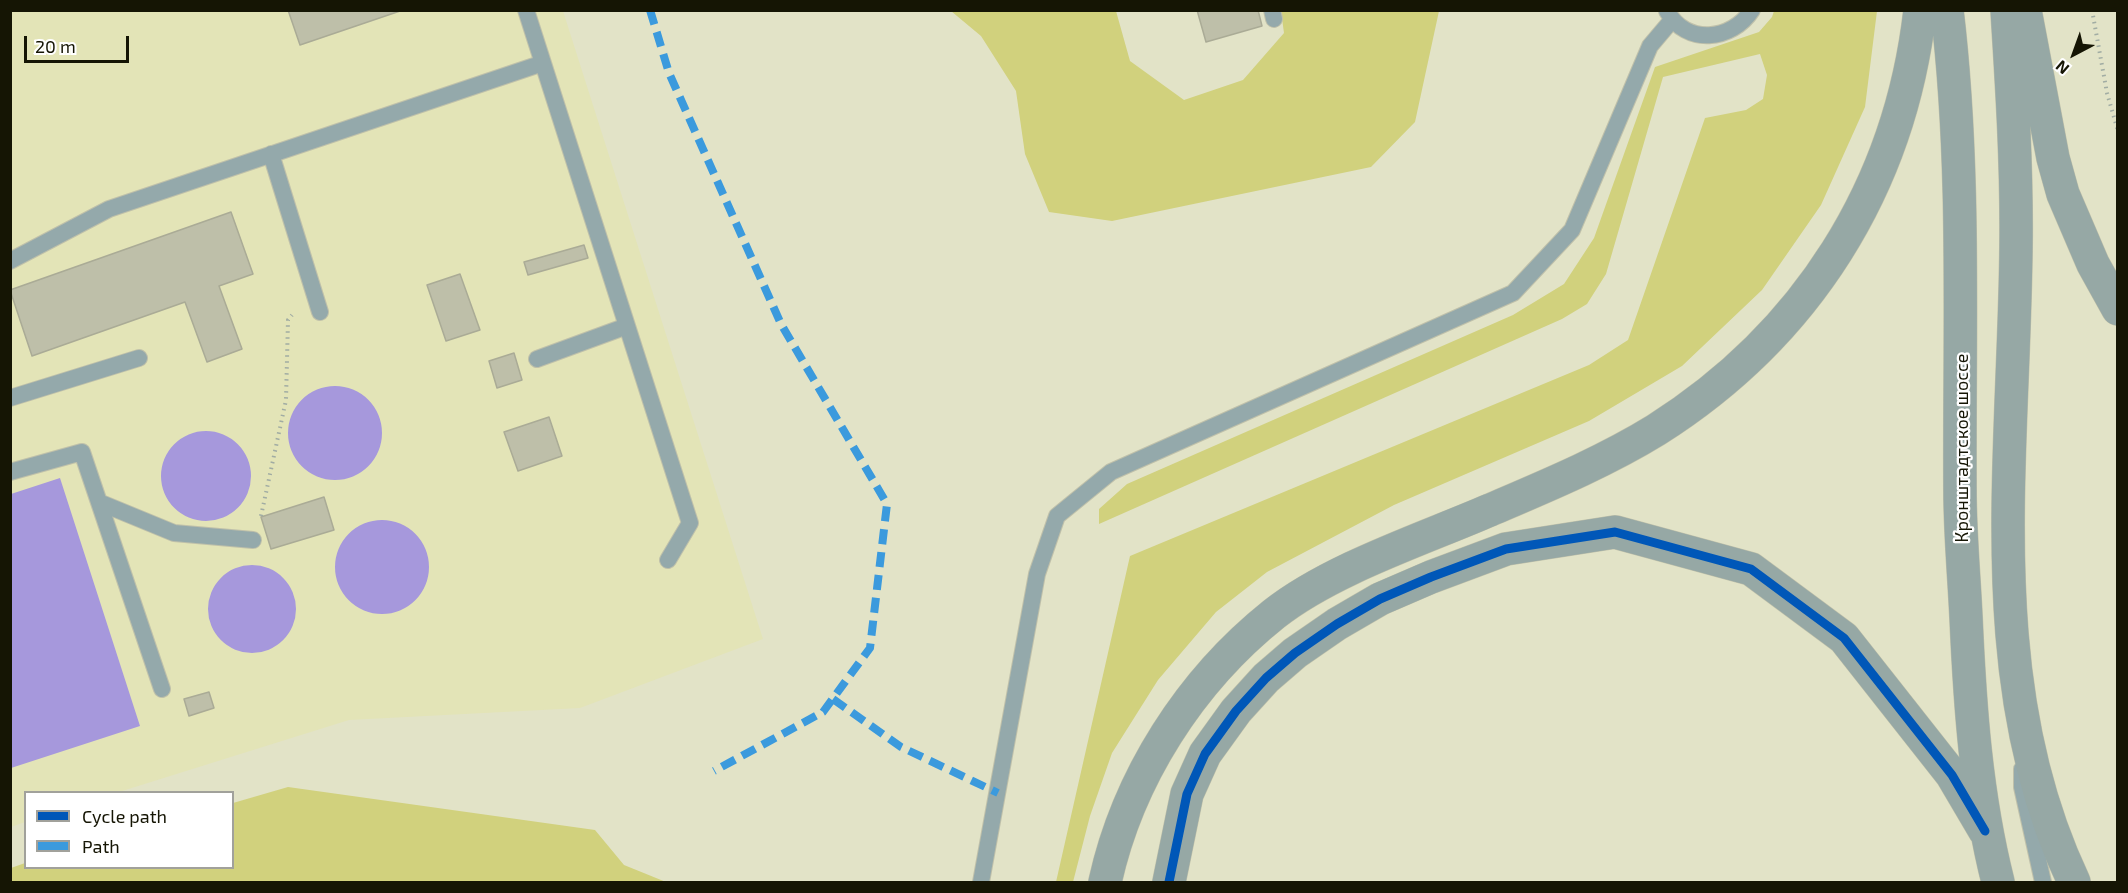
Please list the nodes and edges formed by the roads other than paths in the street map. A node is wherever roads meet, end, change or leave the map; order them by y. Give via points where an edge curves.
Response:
1 (526, 10) edge
2 (1752, 10) edge
3 (1920, 10) edge
4 (1947, 10) edge
5 (2007, 10) edge
6 (2025, 10) edge
7 (1670, 15) edge
8 (543, 63) junction
9 (271, 154) junction
10 (10, 261) edge
11 (2118, 309) edge
12 (320, 312) dead end
13 (627, 326) junction
14 (139, 358) dead end
15 (537, 359) dead end
16 (10, 398) edge
17 (10, 472) edge
18 (101, 503) junction
19 (253, 540) dead end
20 (668, 560) dead end
21 (162, 689) dead end
22 (2018, 695) junction
23 (1985, 831) junction
24 (981, 882) edge
25 (1105, 882) edge
26 (1169, 882) edge
27 (1998, 882) edge
28 (2043, 882) edge
29 (2074, 882) edge

1 - 8 lane
2 - 7 lane via 1743,24 1720,36 1693,34
3 - 25 main road via 1904,92 1887,148 1840,249 1796,311 1739,370 1655,430 1568,476 1324,582 1274,614 1206,677 1159,745 1130,804
4 - 23 main road, Кронштадтское шоссе via 1954,67 1962,315 1961,528 1970,712
5 - 22 main road via 2016,247 2007,502 2010,623
6 - 11 main road via 2063,194 2093,264
7 - 24 lane via 1650,46 1572,230 1513,293 1111,472 1057,516 1037,574
8 - 9 lane
8 - 13 lane
9 - 10 lane via 110,209
9 - 12 lane
13 - 15 lane
13 - 20 lane via 690,523
14 - 16 lane
17 - 18 lane via 82,452
18 - 19 lane via 174,532
18 - 21 lane
22 - 28 lane via 2022,787
22 - 29 main road via 2036,777
23 - 26 main road via 1952,776 1844,638 1750,569 1615,531 1506,549 1431,577 1380,599 1295,653 1236,711 1205,754 1187,794
23 - 27 main road, Кронштадтское шоссе

